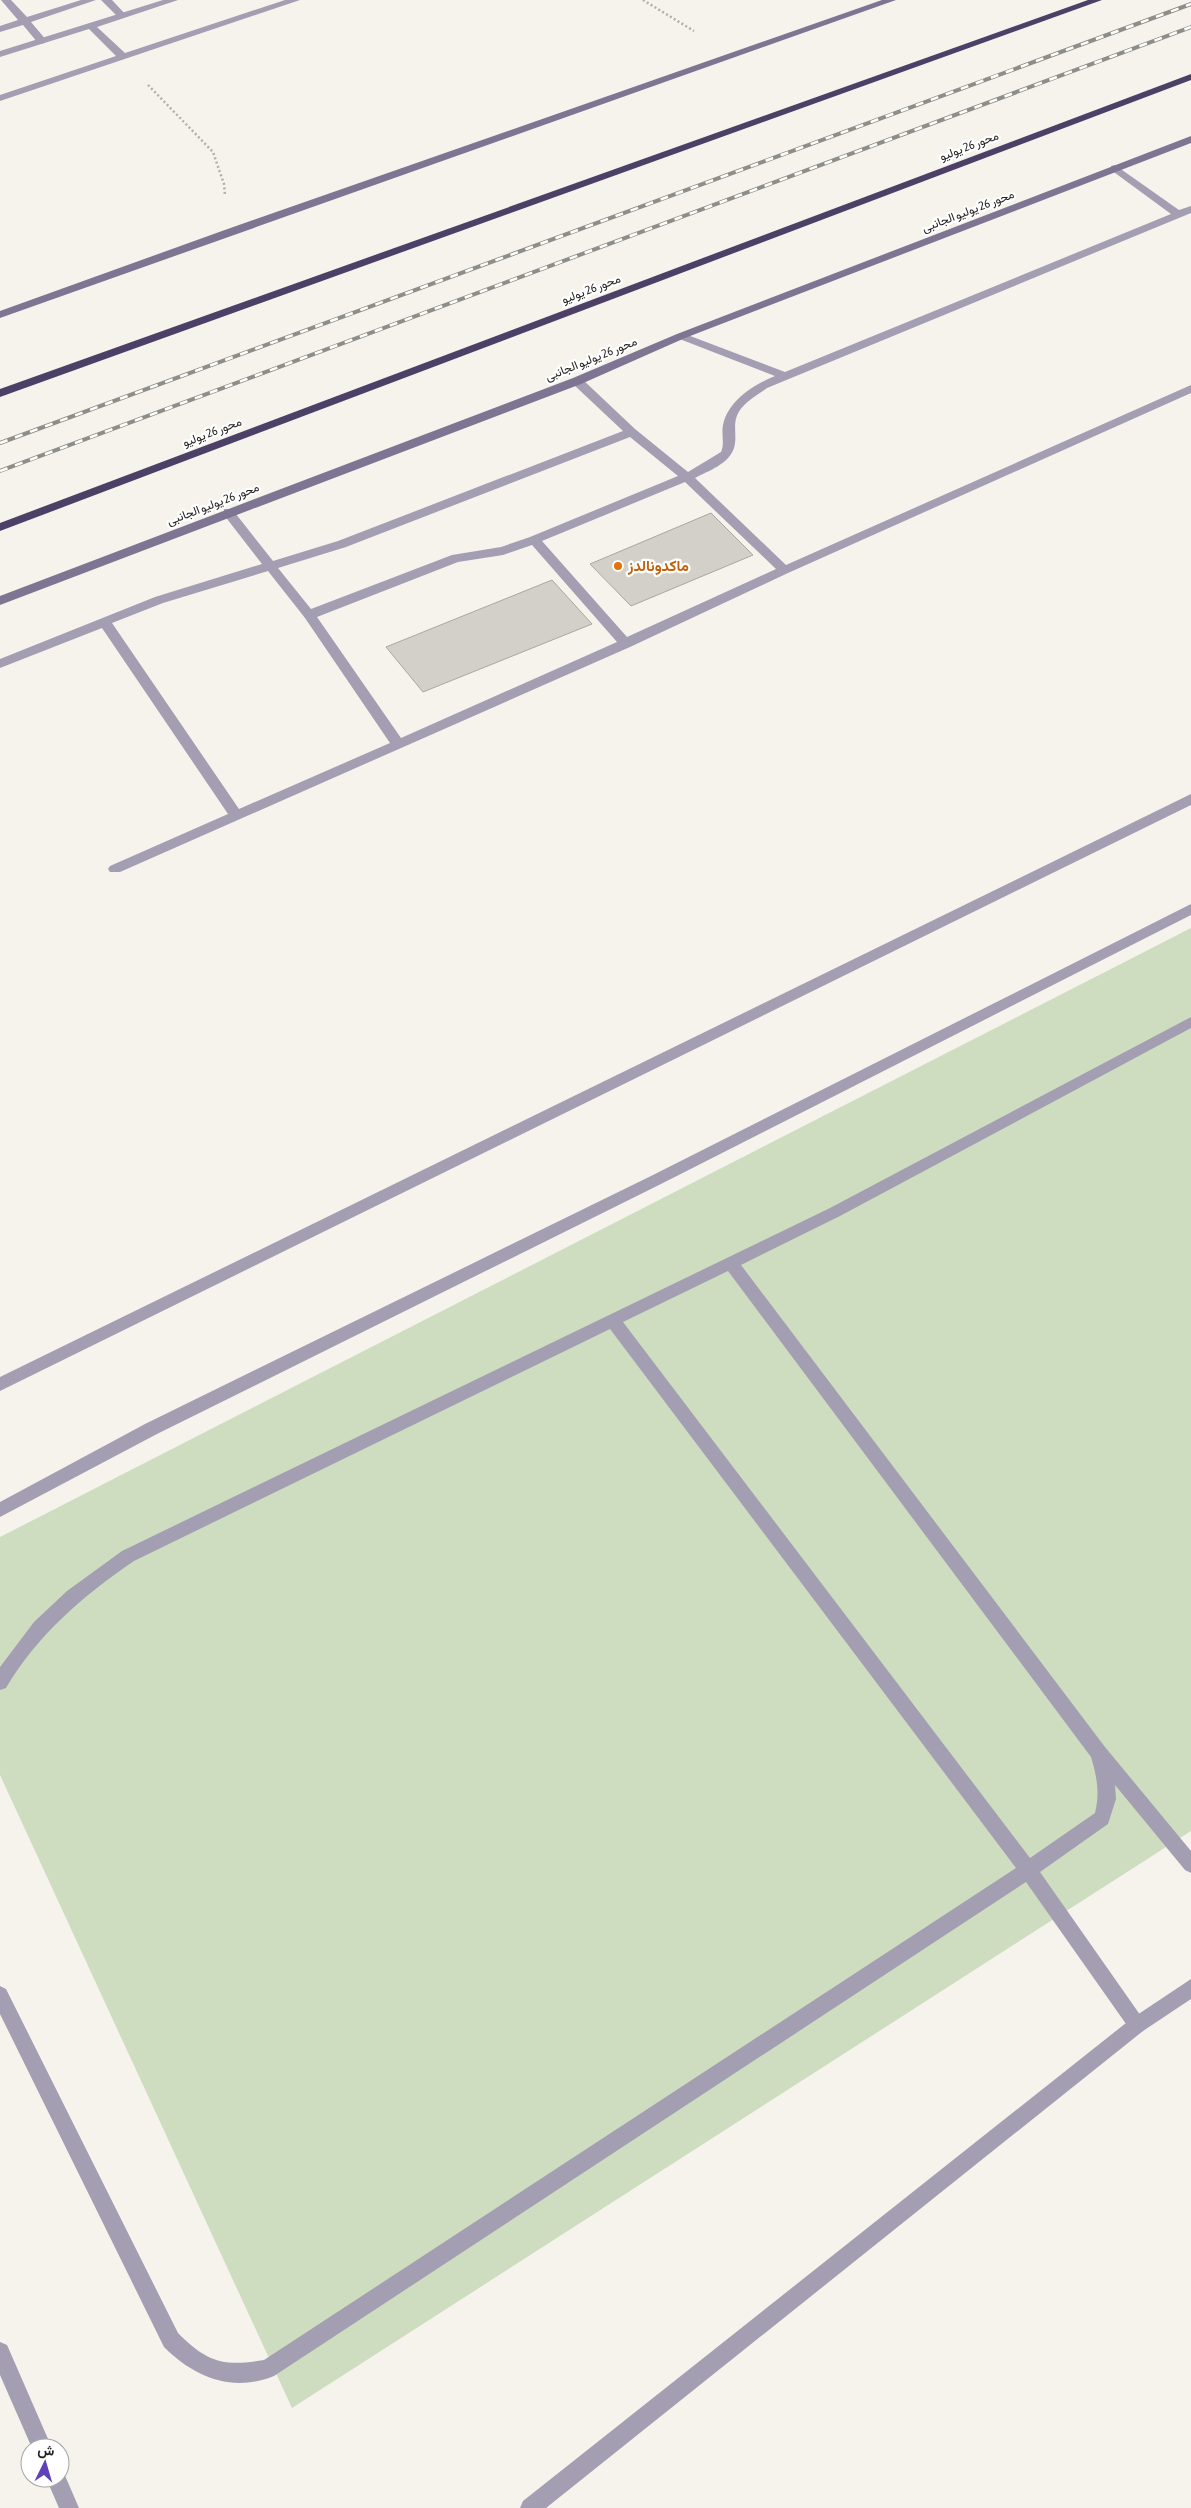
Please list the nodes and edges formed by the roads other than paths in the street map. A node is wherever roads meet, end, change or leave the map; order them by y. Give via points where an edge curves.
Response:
1 (6, 0) edge
2 (91, 0) edge
3 (106, 0) edge
4 (173, 0) edge
5 (295, 0) edge
6 (891, 0) edge
7 (1097, 0) edge
8 (122, 16) junction
9 (25, 21) junction
10 (91, 26) junction
11 (0, 29) edge
12 (42, 41) junction
13 (0, 54) edge
14 (122, 56) junction
15 (1191, 77) edge
16 (0, 98) edge
17 (1191, 139) edge
18 (1115, 168) junction
19 (1191, 209) edge
20 (1178, 214) junction
21 (0, 315) edge
22 (681, 336) junction
23 (785, 376) junction
24 (577, 381) junction
25 (1191, 390) edge
26 (0, 393) edge
27 (631, 432) junction
28 (687, 477) junction
29 (228, 512) junction
30 (0, 527) edge
31 (534, 540) junction
32 (270, 566) junction
33 (784, 570) junction
34 (0, 601) edge
35 (309, 616) junction
36 (105, 622) junction
37 (626, 644) junction
38 (0, 664) edge
39 (398, 744) junction
40 (1191, 799) edge
41 (236, 815) junction
42 (115, 869) dead end
43 (1191, 909) edge
44 (1191, 1022) edge
45 (731, 1263) junction
46 (612, 1320) junction
47 (0, 1384) edge
48 (0, 1510) edge
49 (0, 1682) edge
50 (1099, 1753) junction
51 (1191, 1864) edge
52 (1028, 1870) junction
53 (1191, 1988) edge
54 (0, 1995) edge
55 (1137, 2025) junction
56 (0, 2352) edge
57 (38, 2438) edge
58 (60, 2488) edge
59 (69, 2508) edge
60 (530, 2508) edge

1 - 9 street
2 - 9 street
3 - 8 street
4 - 8 street
5 - 14 street
6 - 21 main road
7 - 26 highway
8 - 10 street
9 - 11 street
9 - 12 street
10 - 12 street
10 - 14 street
12 - 13 street
14 - 16 street
15 - 30 highway, محور 26 يوليو
17 - 18 main road, محور 26 يوليو الجانبى
18 - 20 street
18 - 22 main road, محور 26 يوليو الجانبى
19 - 20 street
20 - 23 street
22 - 23 street
22 - 24 main road, محور 26 يوليو الجانبى
23 - 28 street via 763,385 734,408 725,454
24 - 27 street
24 - 29 main road, محور 26 يوليو الجانبى
25 - 33 street
27 - 28 street
27 - 32 street via 342,544
28 - 31 street
28 - 33 street
29 - 32 street
29 - 34 main road, محور 26 يوليو الجانبى
31 - 35 street via 503,551 456,558
31 - 37 street
32 - 35 street
32 - 36 street via 159,600
33 - 37 street
35 - 39 street
36 - 38 street
36 - 41 street
37 - 39 street
39 - 41 street
40 - 47 street
41 - 42 street
43 - 48 street via 656,1180 151,1429
44 - 45 street via 835,1212
45 - 46 street
45 - 50 street
46 - 49 street via 128,1556 91,1580 58,1609 27,1642
46 - 52 street
50 - 51 street
50 - 52 street via 1106,1778 1107,1799 1102,1818
52 - 54 street via 294,2354 267,2369 237,2375 212,2371 188,2359 170,2340
52 - 55 street
53 - 55 street
55 - 60 street
56 - 57 street
58 - 59 street

